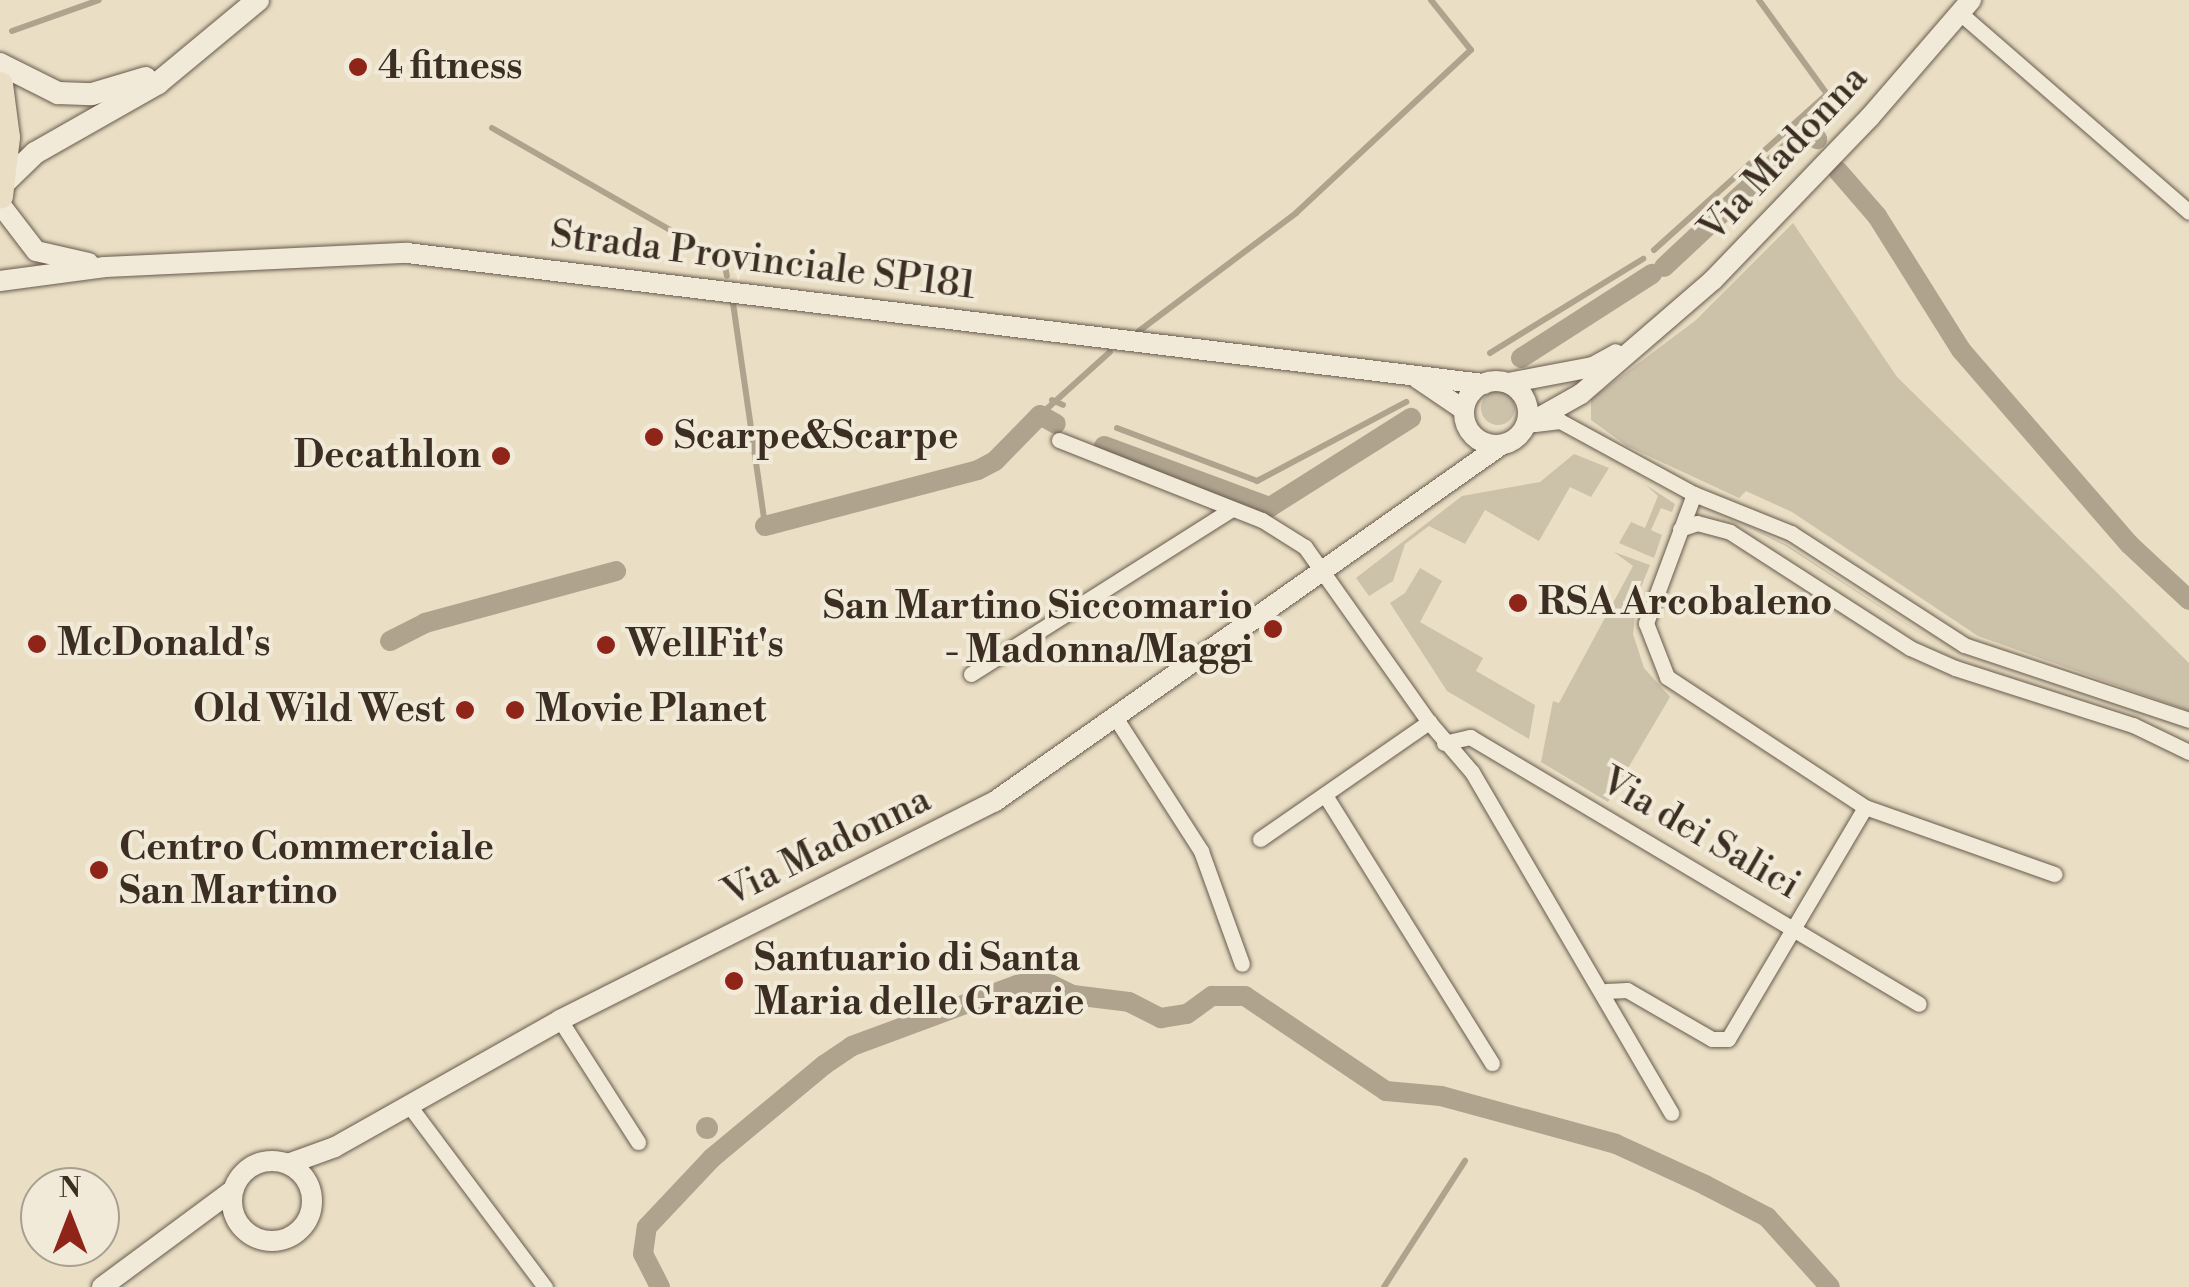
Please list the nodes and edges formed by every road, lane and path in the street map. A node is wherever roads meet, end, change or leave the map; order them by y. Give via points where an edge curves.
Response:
1 (258, 0) edge
2 (1965, 6) edge
3 (0, 64) edge
4 (178, 66) junction
5 (0, 84) edge
6 (1, 194) edge
7 (2189, 212) edge
8 (105, 267) junction
9 (0, 281) edge
10 (1652, 336) junction
11 (1411, 375) junction
12 (1484, 384) junction
13 (1508, 384) junction
14 (1578, 396) junction
15 (1466, 419) junction
16 (1526, 426) junction
17 (1581, 434) junction
18 (1059, 440) dead end
19 (1502, 445) junction
20 (1438, 487) junction
21 (1694, 494) junction
22 (1722, 505) junction
23 (1230, 510) junction
24 (1680, 529) junction
25 (1730, 532) junction
26 (1325, 569) junction
27 (971, 674) dead end
28 (1116, 720) junction
29 (2189, 720) edge
30 (1428, 722) junction
31 (1444, 742) junction
32 (2189, 752) edge
33 (1325, 795) junction
34 (1866, 807) junction
35 (1260, 839) dead end
36 (2054, 874) dead end
37 (1794, 928) junction
38 (1242, 964) dead end
39 (1606, 992) junction
40 (1919, 1004) dead end
41 (560, 1020) junction
42 (1492, 1064) dead end
43 (408, 1104) junction
44 (1672, 1113) dead end
45 (638, 1142) dead end
46 (336, 1147) junction
47 (288, 1164) junction
48 (307, 1180) junction
49 (233, 1190) junction
50 (242, 1227) junction
51 (158, 1252) junction
52 (102, 1287) edge
53 (545, 1287) edge

1 - 4 main road
2 - 7 street
2 - 10 street, Via Madonna via 1870,117
3 - 4 main road via 40,89 92,94
4 - 6 main road via 142,95 35,153
5 - 6 main road via 8,137
6 - 8 street, Strada Provinciale SP181 via 36,251
8 - 9 street, Strada Provinciale SP181
8 - 11 street, Strada Provinciale SP181 via 407,253
10 - 13 street via 1592,367
10 - 14 street
11 - 12 street, Strada Provinciale SP181
11 - 15 street, Strada Provinciale SP181
12 - 13 street
12 - 15 street
13 - 16 street via 1528,406
14 - 16 street
14 - 17 street
15 - 19 street via 1488,444
15 - 20 street, Via Madonna via 1463,458
16 - 17 street via 1560,421
16 - 19 street
17 - 21 street
18 - 23 street
19 - 20 street, Via Madonna
20 - 26 street, Via Madonna
21 - 22 street
21 - 24 street
22 - 25 street
22 - 29 street via 1790,533 1964,645
23 - 26 street via 1286,533
23 - 27 street
24 - 25 street via 1696,523
24 - 34 street via 1649,606 1646,624 1656,661 1682,691
25 - 32 street via 1910,648
26 - 28 street, Via Madonna
26 - 30 street
28 - 38 street via 1201,852
28 - 41 street, Via Madonna via 961,821
30 - 31 street
30 - 33 street
31 - 37 street, Via dei Salici via 1470,737
31 - 39 street via 1472,772
33 - 35 street
33 - 42 street
34 - 36 street
34 - 37 street
37 - 39 street via 1725,1041 1627,990
37 - 40 street, Via dei Salici
39 - 44 street
41 - 43 street, Via Madonna
41 - 45 street
43 - 46 street, Via Madonna
43 - 53 street
46 - 47 street, Via Madonna
46 - 48 street, Via Madonna
47 - 48 street
47 - 49 street, Via Madonna via 258,1163
48 - 50 street, Via Madonna via 312,1211 294,1235 271,1241
49 - 50 street
49 - 51 street, Via Madonna
50 - 51 street, Via Madonna via 210,1226
51 - 52 street, Via Madonna

